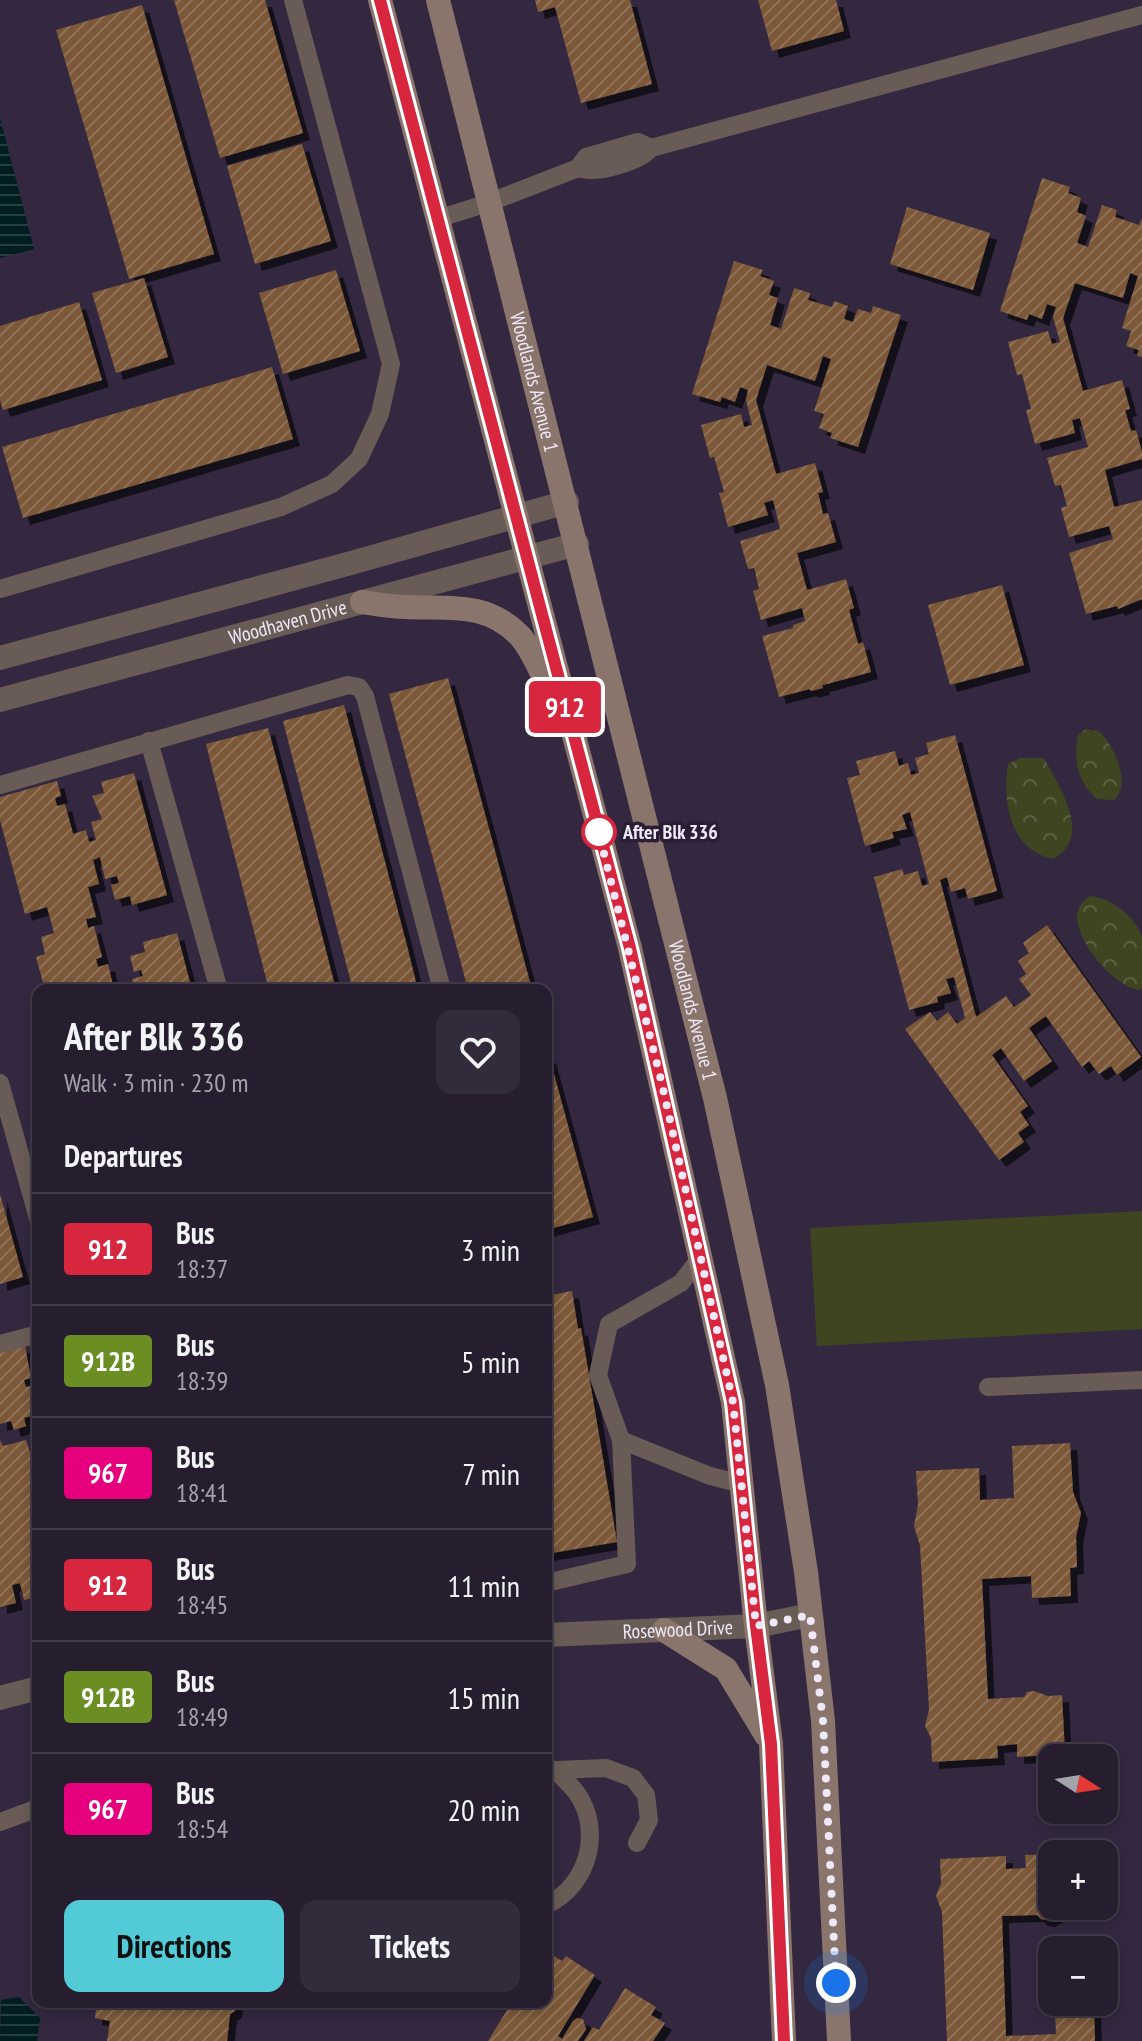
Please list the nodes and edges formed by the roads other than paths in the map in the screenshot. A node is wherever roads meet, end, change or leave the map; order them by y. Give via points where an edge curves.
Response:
1 (293, 0) edge
2 (380, 0) edge
3 (438, 0) edge
4 (1142, 15) edge
5 (488, 203) junction
6 (437, 219) junction
7 (567, 502) junction
8 (515, 517) junction
9 (577, 544) junction
10 (526, 558) junction
11 (0, 589) edge
12 (362, 602) junction
13 (0, 658) edge
14 (562, 695) junction
15 (0, 700) edge
16 (149, 741) junction
17 (0, 785) edge
18 (217, 984) edge
19 (440, 984) edge
20 (0, 1083) edge
21 (32, 1197) edge
22 (701, 1257) junction
23 (32, 1336) edge
24 (0, 1344) edge
25 (1142, 1380) edge
26 (988, 1387) dead end
27 (621, 1440) junction
28 (742, 1484) junction
29 (552, 1582) edge
30 (810, 1615) junction
31 (756, 1626) junction
32 (664, 1630) junction
33 (552, 1635) edge
34 (32, 1690) edge
35 (0, 1698) edge
36 (771, 1744) junction
37 (552, 1768) edge
38 (552, 1769) edge
39 (32, 1810) edge
40 (0, 1822) edge
41 (637, 1843) dead end
42 (552, 1902) edge
43 (784, 2041) edge
44 (839, 2041) edge

1 - 11 lane via 391,364 380,414 359,459 332,484 281,507
2 - 6 main road
3 - 5 main road, Woodlands Avenue 1
4 - 5 lane via 651,148 641,158 589,172 578,168
5 - 6 lane
5 - 7 main road, Woodlands Avenue 1
6 - 8 main road
7 - 8 street, Woodhaven Drive
7 - 9 main road, Woodlands Avenue 1
8 - 10 main road
8 - 13 street, Woodhaven Drive
9 - 10 street, Woodhaven Drive
9 - 30 main road, Woodlands Avenue 1 via 715,1098 777,1385
10 - 12 street, Woodhaven Drive
10 - 14 main road
12 - 14 main road via 472,608 519,635 547,684
12 - 15 street, Woodhaven Drive
14 - 22 main road via 630,948
16 - 17 lane
16 - 18 lane
16 - 19 lane via 348,685 359,687
20 - 21 lane
22 - 27 lane via 681,1283 609,1324 594,1376
22 - 28 main road via 733,1402
23 - 24 lane
25 - 26 lane
27 - 28 lane
27 - 29 lane via 627,1564
28 - 31 main road
30 - 31 street, Rosewood Drive
30 - 44 main road, Woodlands Avenue 1 via 823,1721
31 - 32 street, Rosewood Drive
31 - 36 main road
32 - 33 street, Rosewood Drive
32 - 36 main road via 726,1669
34 - 35 street
36 - 43 main road
37 - 41 lane via 606,1768 633,1778 646,1795 649,1820
38 - 42 lane via 581,1796 592,1833 584,1870
39 - 40 lane

